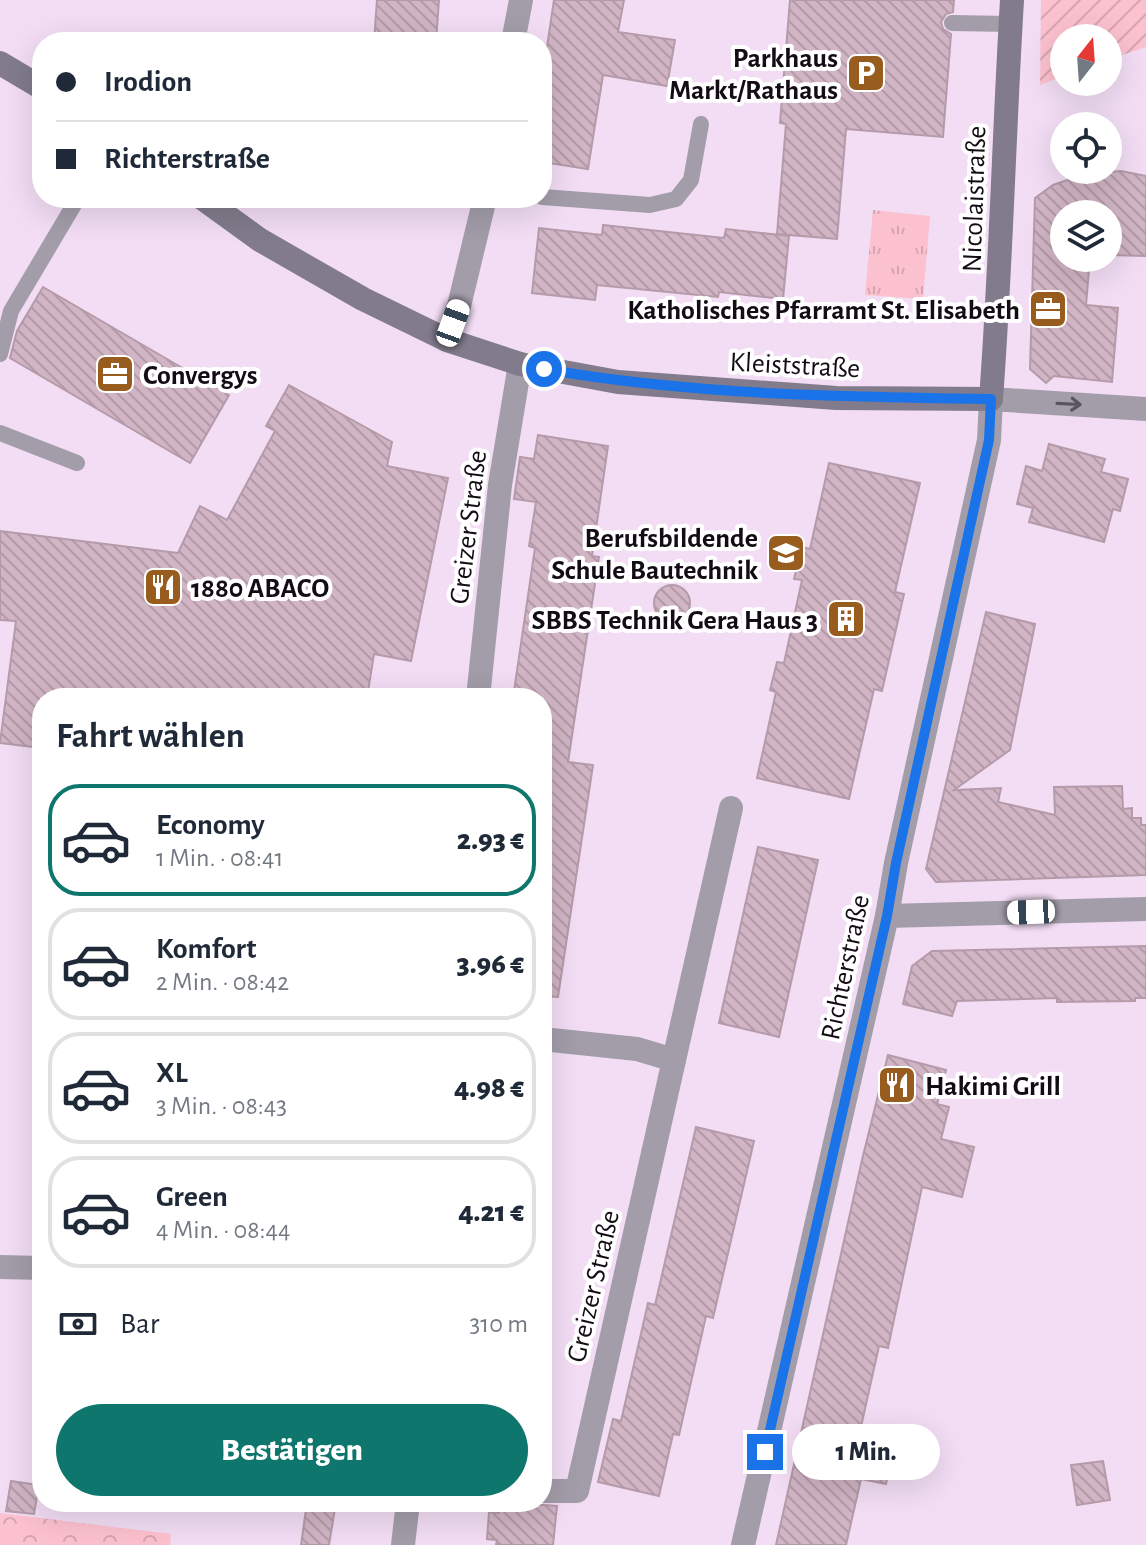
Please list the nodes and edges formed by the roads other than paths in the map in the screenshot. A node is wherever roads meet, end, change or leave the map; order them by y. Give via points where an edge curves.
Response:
1 (521, 0) edge
2 (1011, 12) edge
3 (952, 23) dead end
4 (515, 32) edge
5 (0, 63) edge
6 (32, 82) edge
7 (701, 124) dead end
8 (552, 198) edge
9 (72, 208) edge
10 (216, 208) edge
11 (483, 208) edge
12 (447, 340) junction
13 (0, 354) edge
14 (520, 364) junction
15 (991, 399) junction
16 (1146, 409) edge
17 (0, 433) edge
18 (77, 463) dead end
19 (479, 688) edge
20 (731, 808) dead end
21 (1146, 909) edge
22 (887, 916) junction
23 (552, 1040) edge
24 (674, 1060) junction
25 (0, 1267) edge
26 (32, 1268) edge
27 (552, 1491) edge
28 (407, 1512) edge
29 (403, 1545) edge
30 (743, 1545) edge

1 - 4 street
2 - 3 lane
2 - 15 main road, Nicolaistraße
5 - 6 main road
7 - 8 lane via 691,180 676,199 650,205
9 - 13 lane via 11,311
10 - 12 main road, Kleiststraße via 337,285
11 - 12 street
12 - 14 main road, Kleiststraße
14 - 15 main road, Kleiststraße via 618,382 805,396
14 - 19 street, Greizer Straße via 500,485
15 -> 16 street, Kleiststraße
15 - 22 street, Richterstraße via 989,440
17 - 18 lane
20 - 24 street, Greizer Straße
21 - 22 street
22 - 30 street, Richterstraße
23 - 24 street via 637,1049
24 - 27 street, Greizer Straße via 577,1491
25 - 26 street
28 - 29 street

